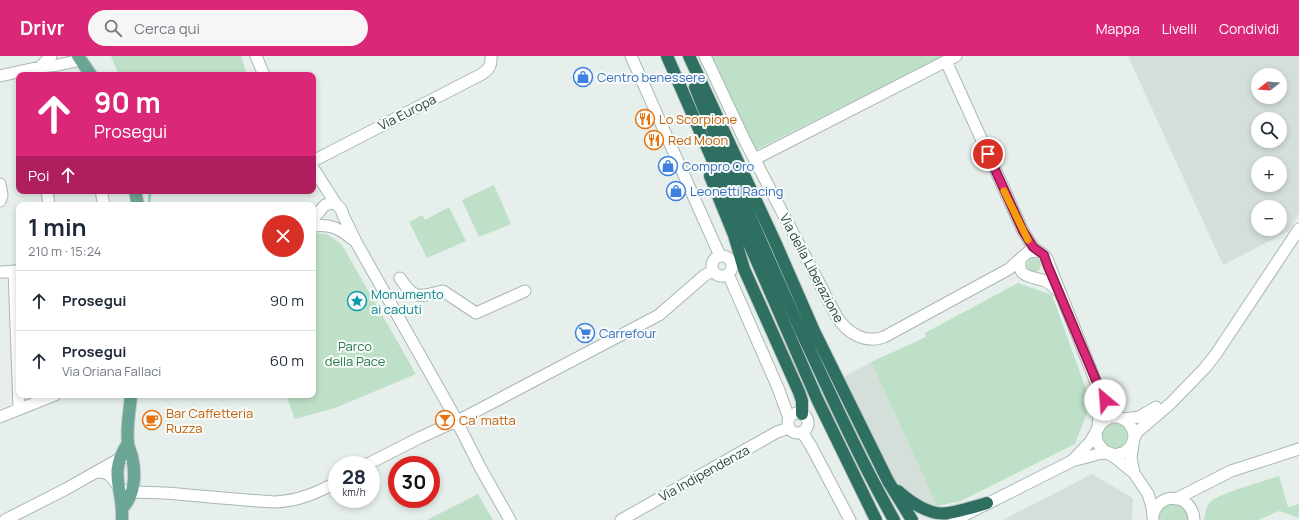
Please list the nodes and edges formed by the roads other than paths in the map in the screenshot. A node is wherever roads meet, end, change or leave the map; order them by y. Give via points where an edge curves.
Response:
1 (52, 56) edge
2 (256, 56) edge
3 (491, 56) edge
4 (631, 56) edge
5 (661, 56) edge
6 (667, 56) edge
7 (683, 56) edge
8 (689, 56) edge
9 (705, 56) edge
10 (79, 58) edge
11 (951, 59) edge
12 (40, 67) junction
13 (16, 72) edge
14 (18, 72) edge
15 (89, 72) edge
16 (263, 72) edge
17 (0, 76) edge
18 (316, 159) edge
19 (754, 159) junction
20 (316, 173) edge
21 (0, 184) edge
22 (0, 201) edge
23 (336, 204) junction
24 (318, 212) edge
25 (343, 215) junction
26 (316, 226) edge
27 (329, 226) junction
28 (1299, 229) edge
29 (1023, 231) junction
30 (356, 242) junction
31 (1036, 251) junction
32 (720, 256) junction
33 (1023, 256) junction
34 (1047, 264) junction
35 (16, 271) edge
36 (713, 271) junction
37 (0, 272) edge
38 (728, 274) junction
39 (1029, 276) junction
40 (995, 277) junction
41 (400, 278) dead end
42 (525, 291) dead end
43 (1060, 293) junction
44 (1098, 385) junction
45 (1180, 392) junction
46 (19, 398) edge
47 (47, 398) edge
48 (131, 398) edge
49 (19, 408) junction
50 (0, 417) edge
51 (794, 418) junction
52 (1121, 418) junction
53 (457, 421) junction
54 (1097, 429) junction
55 (804, 430) junction
56 (1133, 440) junction
57 (128, 443) junction
58 (1299, 449) edge
59 (1109, 454) junction
60 (380, 458) edge
61 (119, 459) junction
62 (133, 460) junction
63 (1072, 460) junction
64 (97, 472) junction
65 (1134, 473) junction
66 (888, 481) junction
67 (1206, 483) junction
68 (118, 486) junction
69 (328, 486) edge
70 (1144, 487) junction
71 (132, 491) junction
72 (1172, 499) junction
73 (987, 503) junction
74 (123, 507) junction
75 (1153, 519) edge
76 (1194, 519) edge
77 (5, 520) edge
78 (122, 520) edge
79 (510, 520) edge
80 (621, 520) edge
81 (850, 520) edge
82 (876, 520) edge
83 (894, 520) edge
84 (912, 520) edge
85 (955, 520) edge
86 (968, 520) edge

1 - 12 street
2 - 16 street
3 - 18 street, Via Europa via 488,70 482,74
4 - 32 street
5 - 51 highway via 734,235 744,269 800,392 802,401
6 - 82 highway via 818,401
7 - 83 highway via 764,251 832,398
8 - 66 highway via 814,331
9 - 19 street, Via della Liberazione
10 - 12 street via 58,65
10 - 15 main road
11 - 19 street
11 - 29 street
12 - 14 street
13 - 17 street
19 - 40 street, Via della Liberazione via 837,317 855,335 873,340 884,337
20 - 23 street
20 - 24 street
21 - 22 street
23 - 24 street via 328,203
23 - 25 street
24 - 27 street via 320,219
25 - 27 street via 340,222
25 - 30 street
26 - 27 street
27 - 30 street
28 - 45 street via 1220,348
29 - 31 street
29 - 33 street
30 - 53 street
31 - 33 street
31 - 34 street via 1044,255
32 - 36 street via 713,262
32 - 38 street via 727,257 732,263 732,271
33 - 39 street via 1020,267
33 - 40 street, Via della Liberazione via 1014,266
34 - 39 street via 1042,276
34 - 43 street
35 - 37 street
36 - 38 street via 720,276
36 - 53 street via 705,275 660,315
38 - 51 street via 778,388
39 - 40 street, Via della Liberazione via 1008,274
39 - 43 street via 1050,284
41 - 42 street via 413,293 422,296 443,291 476,313
43 - 44 street
44 - 52 street via 1109,407
44 - 54 street via 1100,406
45 - 52 street via 1143,415
45 - 56 street via 1137,432
46 - 49 street
47 - 49 street
48 - 57 main road
49 - 50 street
51 - 55 street via 807,419
51 - 55 street via 793,432
51 - 80 street, Via Indipendenza via 777,432
52 - 54 street via 1106,419
52 - 56 street via 1132,428
53 - 60 street
53 - 79 street via 480,470
54 - 59 street via 1098,444
54 - 63 street via 1090,442
55 - 81 street
56 - 59 street via 1129,448 1123,452
56 - 65 street via 1131,458
57 - 61 main road
57 - 62 main road
58 - 67 street via 1231,471
59 - 63 street via 1098,453
59 - 65 street
61 - 62 street via 127,457
61 - 64 street
61 - 68 main road
62 - 71 main road
63 - 73 street
64 - 68 street via 110,475
64 - 77 street
65 - 70 street
66 - 73 highway via 910,502 946,514
66 - 84 highway
67 - 72 street
67 - 76 street via 1197,496
68 - 71 street via 123,490
68 - 74 main road
69 - 71 street via 309,496 282,502
70 - 72 street
70 - 75 street via 1151,504
71 - 74 main road
72 - 75 street via 1156,507
72 - 76 street via 1182,500 1189,506
73 - 85 street
73 - 86 street
74 - 78 main road

